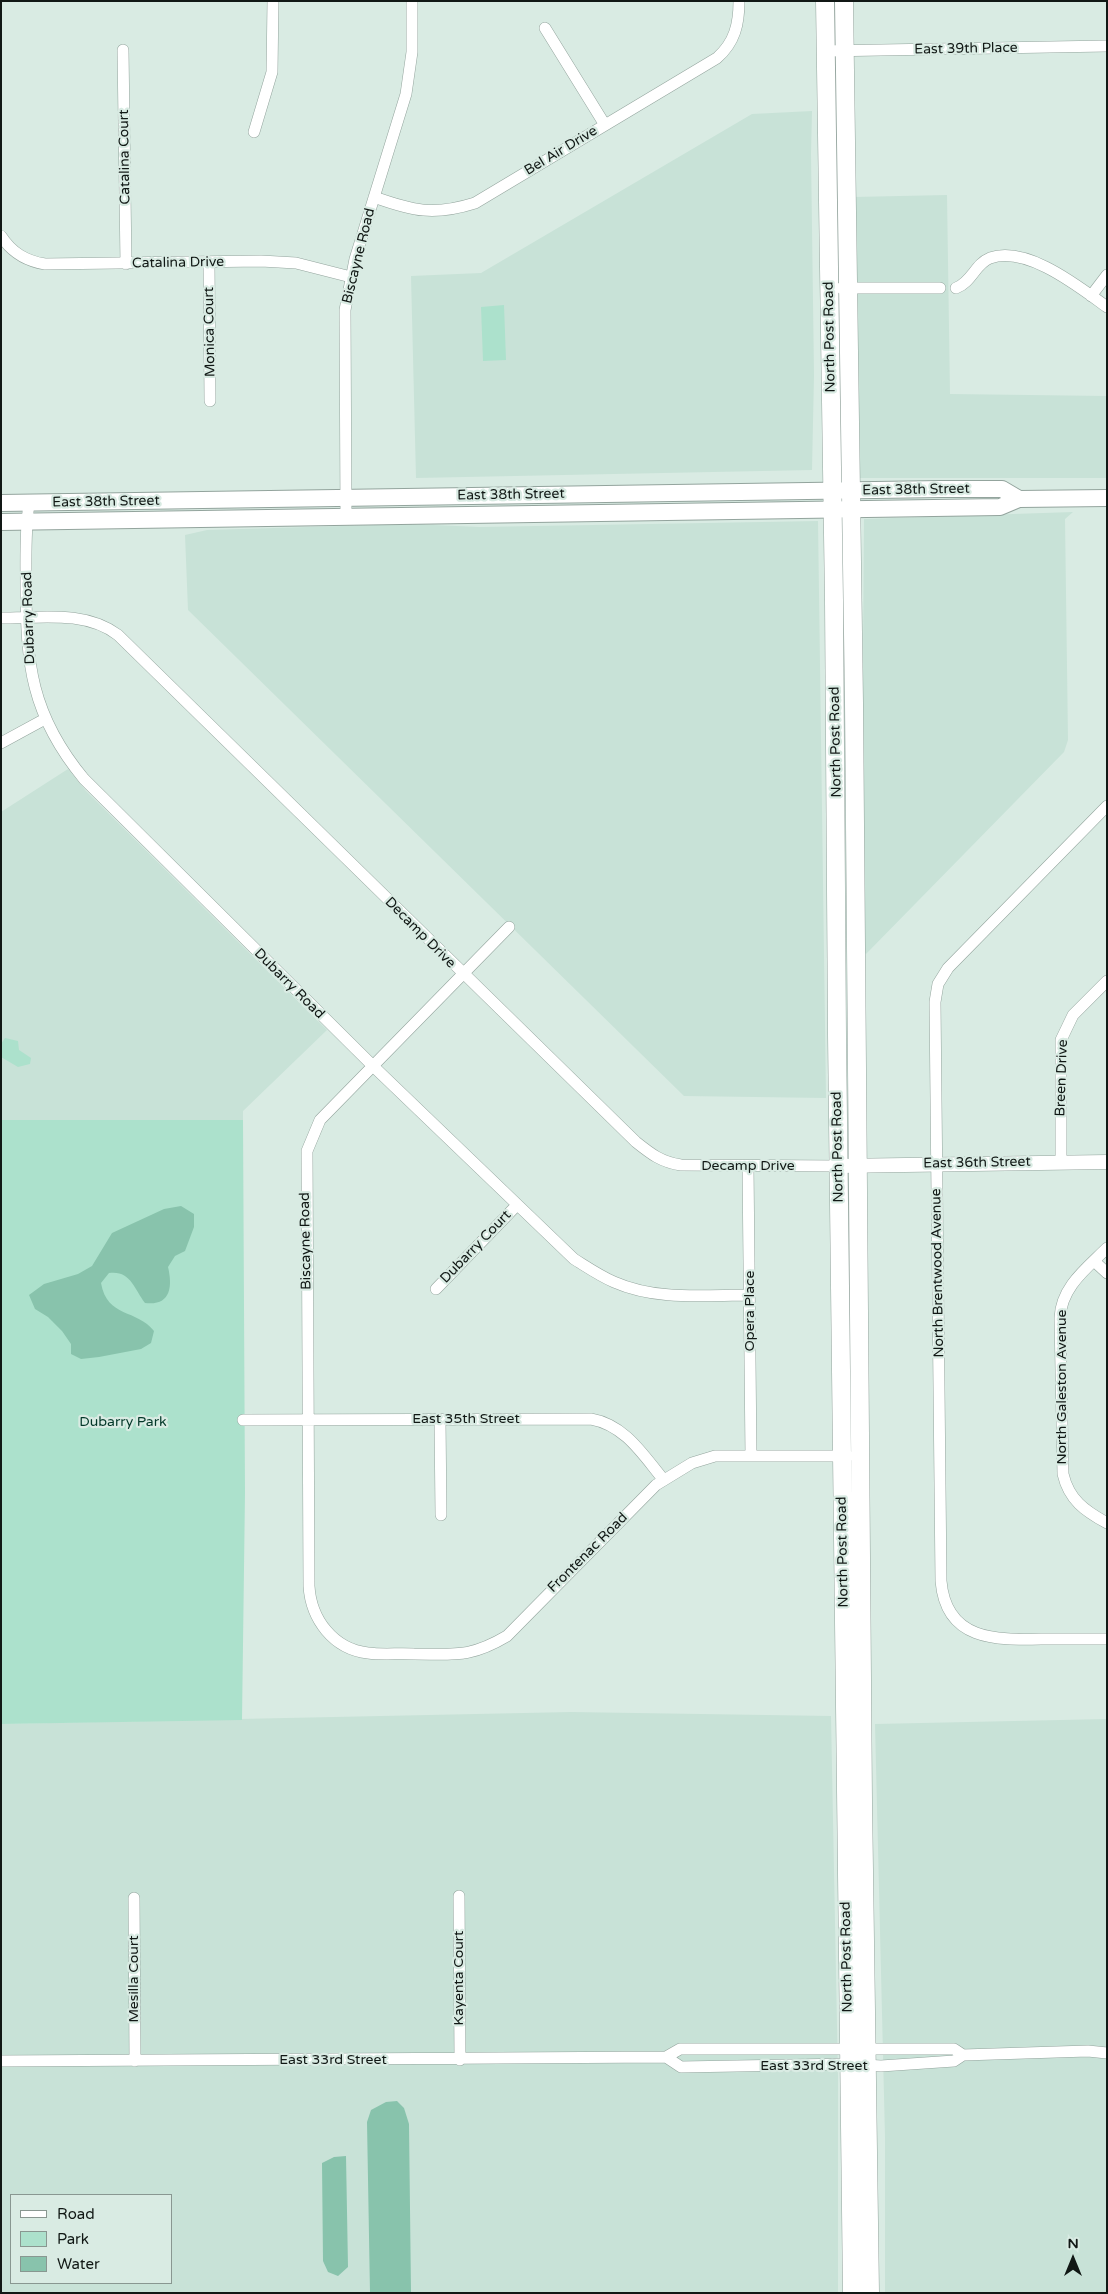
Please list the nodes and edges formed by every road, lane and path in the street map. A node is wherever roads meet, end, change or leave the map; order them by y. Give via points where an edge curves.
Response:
1 (273, 1) edge
2 (412, 1) edge
3 (739, 1) edge
4 (825, 1) edge
5 (844, 1) edge
6 (546, 28) dead end
7 (1107, 46) edge
8 (123, 50) dead end
9 (825, 51) junction
10 (844, 51) junction
11 (605, 125) junction
12 (254, 132) dead end
13 (374, 197) junction
14 (1, 236) edge
15 (209, 262) junction
16 (126, 264) junction
17 (1107, 275) edge
18 (351, 277) junction
19 (830, 288) junction
20 (848, 288) junction
21 (940, 288) dead end
22 (956, 288) dead end
23 (1091, 296) junction
24 (1107, 307) edge
25 (210, 402) dead end
26 (833, 491) junction
27 (851, 491) junction
28 (346, 498) junction
29 (1107, 498) edge
30 (1019, 499) junction
31 (1, 504) edge
32 (29, 504) junction
33 (851, 509) junction
34 (833, 510) junction
35 (346, 517) junction
36 (26, 521) junction
37 (1, 522) edge
38 (1, 618) edge
39 (26, 618) junction
40 (45, 719) junction
41 (1, 743) edge
42 (1107, 806) edge
43 (509, 927) dead end
44 (462, 974) junction
45 (1107, 982) edge
46 (373, 1066) junction
47 (1061, 1162) junction
48 (1107, 1162) edge
49 (937, 1164) junction
50 (748, 1166) junction
51 (848, 1166) junction
52 (517, 1205) junction
53 (1107, 1248) edge
54 (1094, 1261) junction
55 (1107, 1273) edge
56 (436, 1289) dead end
57 (750, 1295) junction
58 (440, 1419) junction
59 (243, 1420) dead end
60 (308, 1420) junction
61 (750, 1456) junction
62 (842, 1456) junction
63 (860, 1456) junction
64 (663, 1479) junction
65 (441, 1515) dead end
66 (1107, 1523) edge
67 (327, 1631) joint
68 (1107, 1639) edge
69 (459, 1896) dead end
70 (134, 1898) dead end
71 (867, 2048) junction
72 (1107, 2053) edge
73 (963, 2054) junction
74 (849, 2056) junction
75 (666, 2057) junction
76 (135, 2060) junction
77 (460, 2060) junction
78 (1, 2061) edge
79 (867, 2066) junction
80 (852, 2293) edge
81 (870, 2293) edge

1 - 12 street via 272,72
2 - 13 street, Biscayne Road via 412,52 408,80
3 - 11 street, Bel Air Drive via 732,41 712,62
4 - 9 main road, North Post Road
5 - 10 main road, North Post Road
6 - 11 street
7 - 10 street, East 39th Place
8 - 16 street, Catalina Court
9 - 10 street, East 39th Place
9 - 19 main road, North Post Road
10 - 20 main road, North Post Road
11 - 13 street, Bel Air Drive via 461,208 419,211
13 - 18 street, Biscayne Road
14 - 16 street, Catalina Drive via 24,258 46,264
15 - 16 street, Catalina Drive
15 - 18 street, Catalina Drive via 296,263
15 - 25 street, Monica Court
17 - 23 street
18 - 28 street, Biscayne Road via 344,334
19 - 20 street
19 - 26 main road, North Post Road
20 - 21 street
20 - 27 main road, North Post Road
22 - 23 street via 970,280 985,261 1003,256 1026,259 1048,268
23 - 24 street
26 - 27 main road, East 38th Street
26 - 28 main road, East 38th Street
26 - 34 main road, North Post Road
27 - 30 main road, East 38th Street via 1002,489
27 - 33 main road, North Post Road
28 - 32 main road, East 38th Street
28 - 35 street, Biscayne Road
29 - 30 main road, East 38th Street
30 - 33 main road, East 38th Street via 1000,507
31 - 32 main road, East 38th Street
32 - 36 street, Dubarry Road
33 - 34 main road, East 38th Street
33 - 51 main road, North Post Road
34 - 35 main road, East 38th Street
34 - 51 main road, North Post Road
35 - 36 main road, East 38th Street
36 - 37 main road, East 38th Street
36 - 39 street, Dubarry Road
38 - 39 street, Decamp Drive
39 - 40 street, Dubarry Road via 29,661
39 - 44 street, Decamp Drive via 80,618 101,624 118,635
40 - 41 street
40 - 46 street, Dubarry Road via 60,748 84,779
42 - 49 street, North Brentwood Avenue via 948,968 940,980 935,1002
43 - 44 street, Biscayne Road
44 - 46 street, Biscayne Road
44 - 50 street, Decamp Drive via 653,1157 681,1165
45 - 47 street, Breen Drive via 1073,1015 1061,1040
46 - 52 street, Dubarry Road
46 - 60 street, Biscayne Road via 320,1120 307,1151
47 - 48 street, East 36th Street
47 - 49 street, East 36th Street
49 - 51 street, East 36th Street
49 - 68 street, North Brentwood Avenue via 941,1581 947,1604 961,1623 980,1636 999,1640
50 - 51 street, Decamp Drive
50 - 57 street, Opera Place
51 - 62 main road, North Post Road
51 - 63 main road, North Post Road
52 - 56 street, Dubarry Court
52 - 57 street, Dubarry Road via 574,1259 614,1282 672,1296
53 - 54 street, North Galeston Avenue
54 - 55 street
54 - 66 street, North Galeston Avenue via 1072,1283 1061,1308 1062,1464 1065,1484 1072,1497 1086,1511
57 - 61 street, Opera Place
58 - 60 street, East 35th Street
58 - 64 street, East 35th Street via 595,1420 609,1424 628,1437
58 - 65 street
59 - 60 street, East 35th Street
60 - 67 street, Biscayne Road via 309,1592 314,1610
61 - 62 street, Frontenac Road
61 - 64 street, Frontenac Road via 706,1458
62 - 63 street, Frontenac Road
62 - 74 main road, North Post Road
63 - 71 main road, North Post Road
64 - 67 street, Frontenac Road via 507,1636 487,1648 464,1654 369,1653 346,1646
69 - 77 street, Kayenta Court
70 - 76 street, Mesilla Court
71 - 73 street, East 33rd Street via 954,2049
71 - 74 street, East 33rd Street
71 - 79 main road, North Post Road
72 - 73 street, East 33rd Street
73 - 79 street, East 33rd Street via 954,2061
74 - 75 street, East 33rd Street via 680,2049
74 - 75 street, East 33rd Street via 681,2067
74 - 79 street, East 33rd Street
74 - 80 main road, North Post Road
75 - 77 street, East 33rd Street
76 - 77 street, East 33rd Street
76 - 78 street, East 33rd Street
79 - 81 main road, North Post Road

